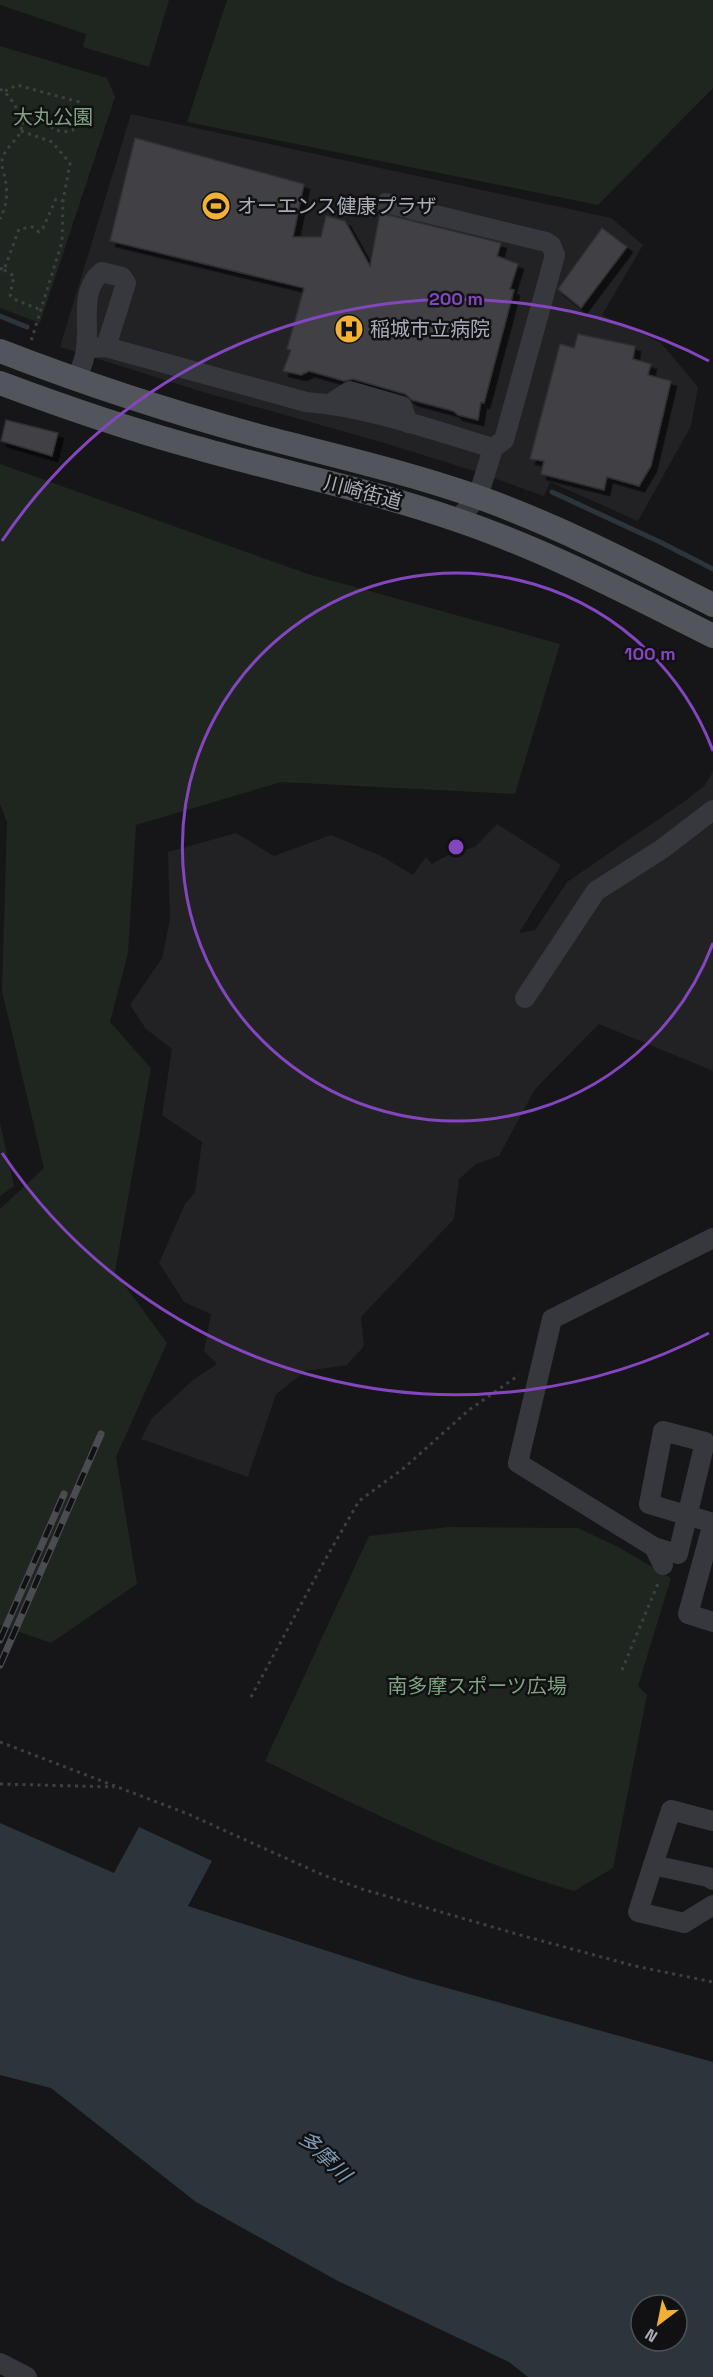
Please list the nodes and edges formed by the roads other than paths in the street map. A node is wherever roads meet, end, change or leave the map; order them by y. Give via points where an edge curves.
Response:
1 (386, 203) dead end
2 (0, 351) edge
3 (76, 381) junction
4 (0, 383) edge
5 (68, 408) junction
6 (493, 448) junction
7 (478, 497) junction
8 (457, 520) junction
9 (713, 605) edge
10 (713, 636) edge
11 (713, 810) edge
12 (525, 998) dead end
13 (713, 1238) edge
14 (713, 1523) edge
15 (654, 1546) junction
16 (663, 1565) road end
17 (713, 1622) edge
18 (713, 1821) edge
19 (653, 1865) junction
20 (713, 1880) edge
21 (713, 1905) edge
22 (0, 2363) edge
23 (27, 2377) edge

1 - 6 street via 546,242 554,250 504,440
2 - 3 main road, 川崎街道
3 - 5 main road
3 - 6 street via 96,348 306,402 408,423
3 - 7 main road, 川崎街道
4 - 5 main road, 川崎街道
5 - 8 main road, 川崎街道
6 - 7 street
7 - 8 street
7 - 9 main road, 川崎街道 via 581,539
8 - 10 main road, 川崎街道 via 608,582
11 - 12 street via 662,849 596,891
13 - 15 street via 552,1318 518,1463
14 - 15 street, bridge via 649,1504 663,1431 705,1442 678,1554
14 - 17 street via 688,1614
15 - 16 street
18 - 19 street via 671,1810
19 - 20 street
19 - 21 street via 638,1912 684,1923
22 - 23 street

